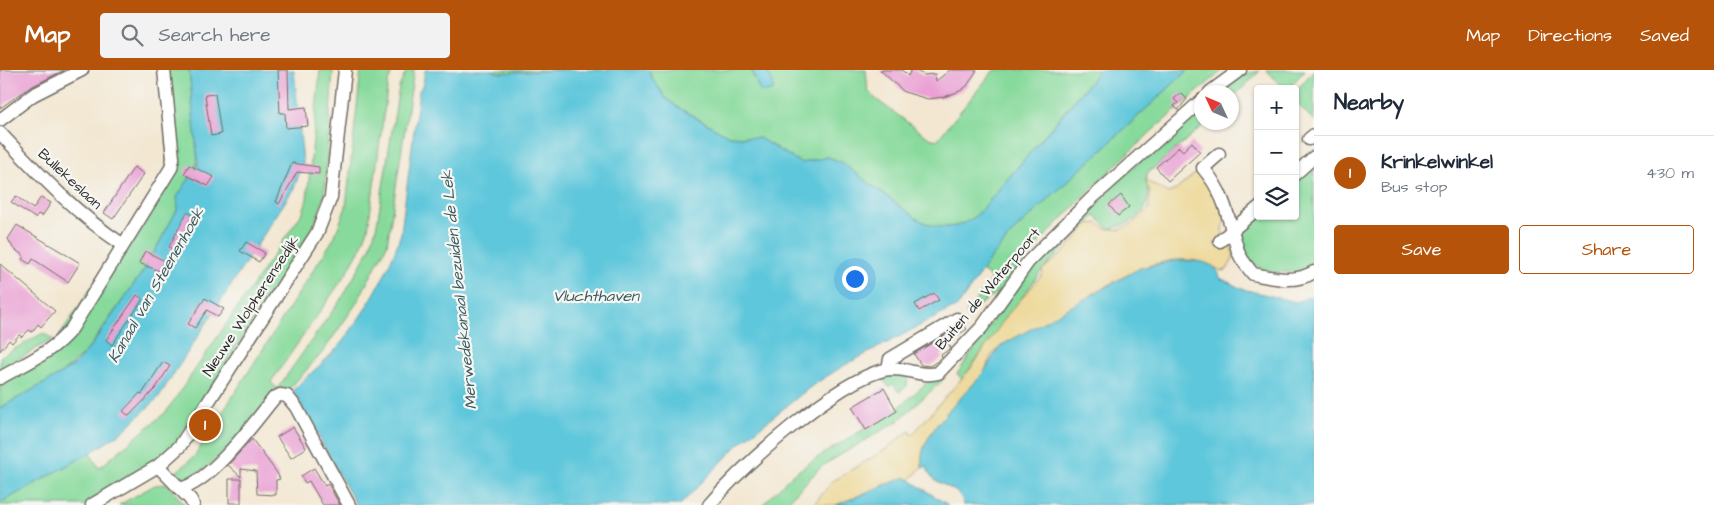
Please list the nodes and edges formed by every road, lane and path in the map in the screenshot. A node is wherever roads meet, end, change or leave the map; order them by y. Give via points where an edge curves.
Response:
1 (82, 70) edge
2 (164, 70) edge
3 (345, 70) edge
4 (1240, 70) edge
5 (1220, 85) edge
6 (1194, 107) edge
7 (0, 120) edge
8 (0, 133) edge
9 (1219, 154) dead end
10 (1314, 157) edge
11 (1299, 170) edge
12 (1254, 212) edge
13 (1233, 230) junction
14 (1220, 241) dead end
15 (122, 244) junction
16 (1314, 272) edge
17 (957, 319) dead end
18 (888, 369) junction
19 (0, 378) edge
20 (158, 466) junction
21 (180, 489) junction
22 (192, 503) edge
23 (92, 505) edge
24 (204, 505) edge
25 (349, 505) edge
26 (709, 505) edge

1 - 7 street via 33,96
2 - 15 street via 173,163
3 - 20 street, Nieuwe Wolpherensedijk via 331,197 322,224 186,437
4 - 5 street
6 - 18 street, Buiten de Waterpoort via 1091,199 1028,262 982,327 938,373
8 - 15 street, Bullekeslaan via 50,186
9 - 13 street via 1204,168 1228,210
10 - 11 street
12 - 13 street
13 - 14 street
13 - 16 street via 1238,253 1253,274 1294,279
15 - 19 street via 62,340
17 - 18 street via 890,359
18 - 26 street, Buiten de Waterpoort via 844,390 800,420 731,481
20 - 21 street
20 - 23 street, Nieuwe Wolpherensedijk
21 - 22 street
21 - 25 street via 193,484 211,469 280,395 287,396 296,407
22 - 24 street

